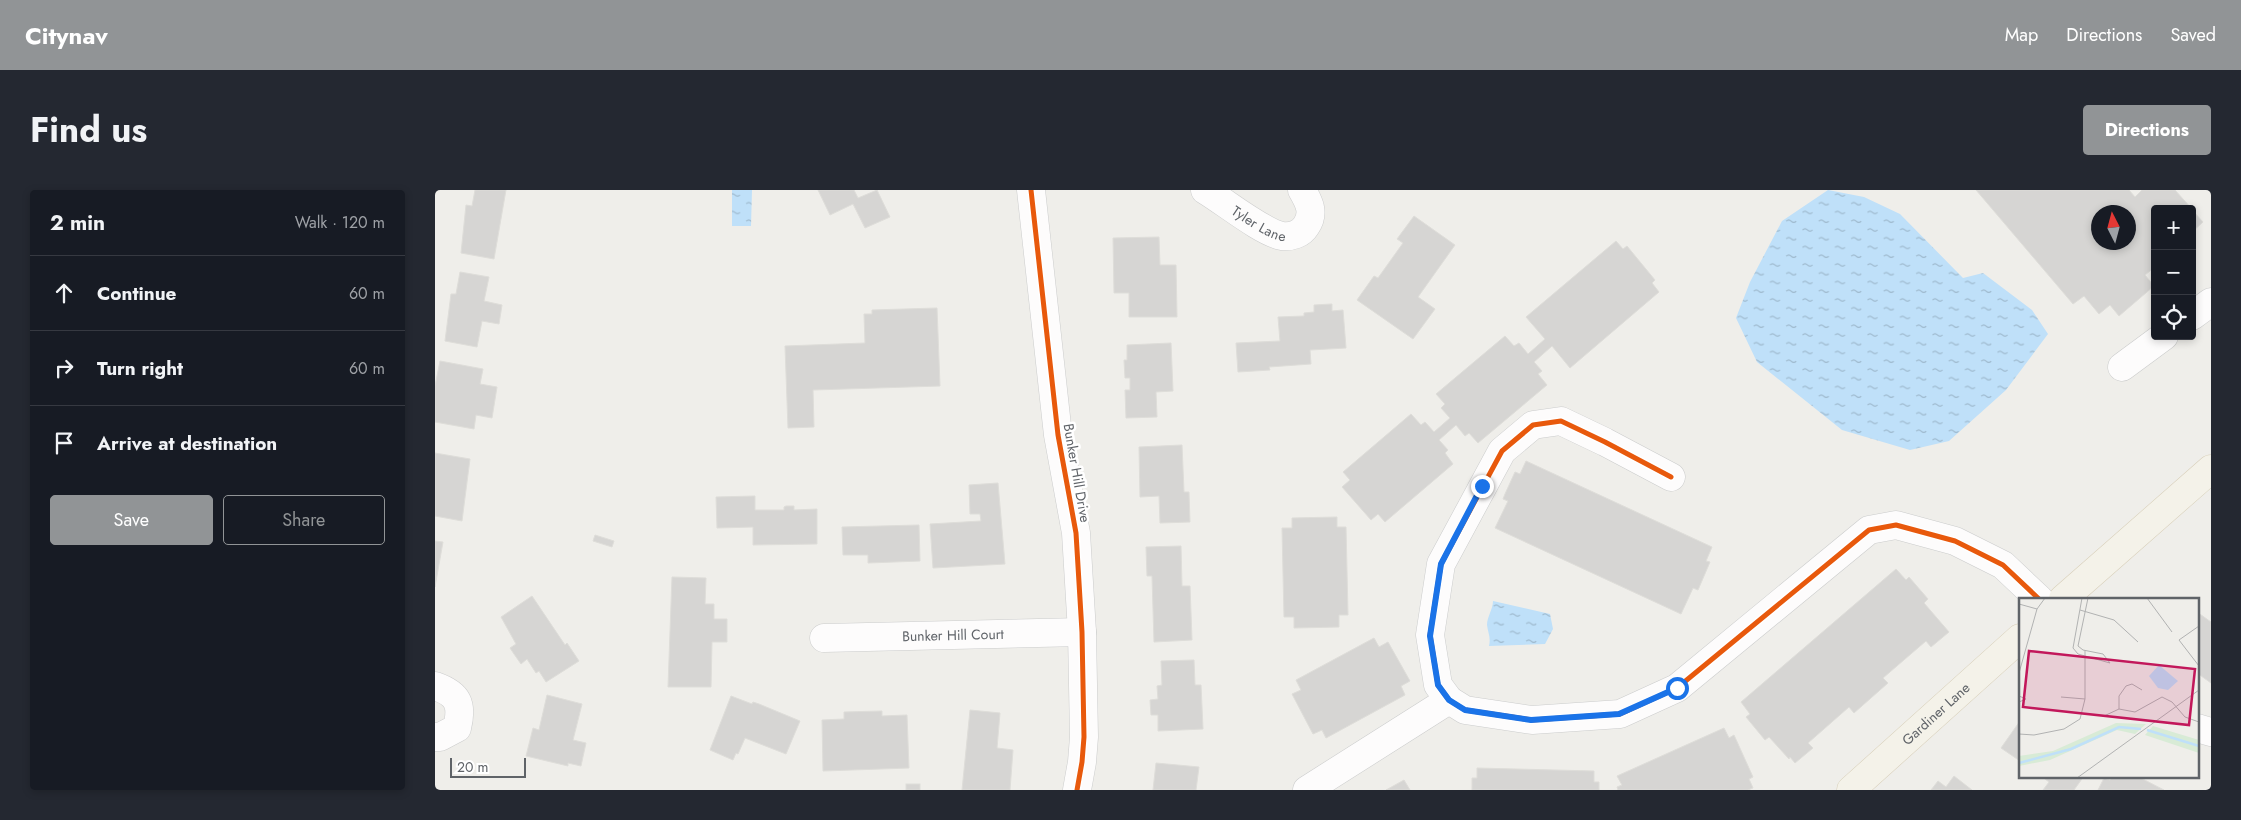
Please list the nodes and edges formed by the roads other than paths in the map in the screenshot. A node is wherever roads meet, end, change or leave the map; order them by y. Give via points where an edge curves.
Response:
1 (1031, 190) edge
2 (1205, 190) edge
3 (1302, 190) edge
4 (2211, 302) edge
5 (2196, 313) edge
6 (2159, 340) edge
7 (2122, 367) dead end
8 (2211, 469) edge
9 (1671, 477) dead end
10 (2038, 598) edge
11 (2064, 598) edge
12 (1081, 632) junction
13 (824, 638) dead end
14 (2019, 639) edge
15 (435, 686) edge
16 (1449, 700) junction
17 (435, 737) edge
18 (1077, 790) edge
19 (1307, 790) edge
20 (1851, 790) edge

1 - 12 street, Bunker Hill Drive via 1058,435 1076,533
2 - 3 street, Tyler Lane via 1269,231 1283,236 1295,236 1311,216
4 - 5 street
6 - 7 street
8 - 11 main road
9 - 16 street via 1561,421 1533,425 1502,451 1441,564 1430,636 1438,685
10 - 16 street via 2003,565 1955,541 1896,525 1869,530 1677,688 1619,714 1531,720 1465,710
12 - 13 street, Bunker Hill Court
12 - 18 street, Bunker Hill Drive via 1084,737
14 - 20 main road, Gardiner Lane
15 - 17 street via 449,691 459,702 460,717 457,728
16 - 19 street

